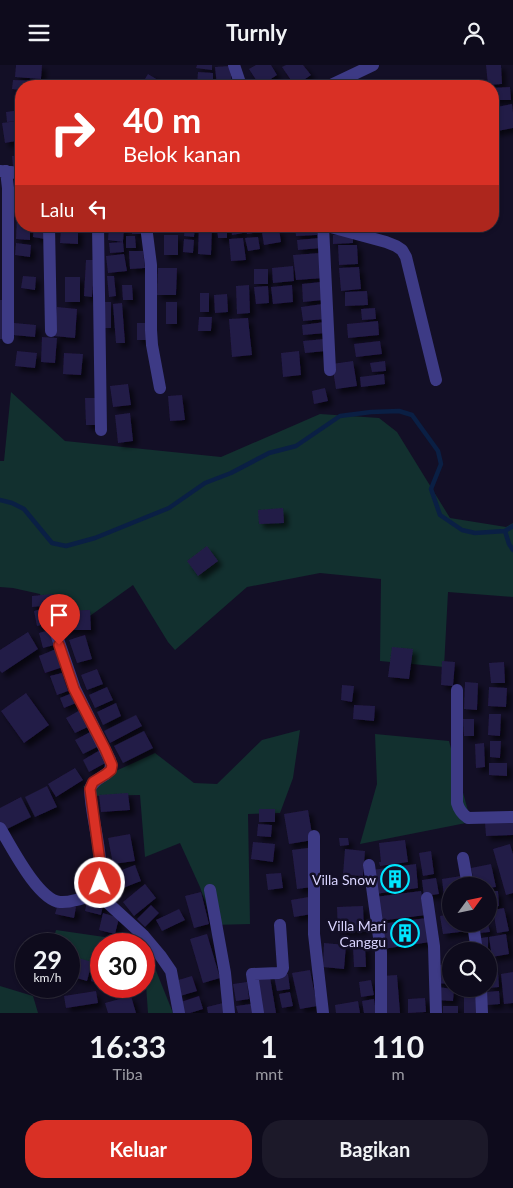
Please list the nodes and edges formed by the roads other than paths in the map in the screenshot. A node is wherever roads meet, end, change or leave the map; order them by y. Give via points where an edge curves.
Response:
1 (234, 65) edge
2 (373, 65) edge
3 (239, 80) edge
4 (342, 80) edge
5 (3, 171) edge
6 (49, 232) edge
7 (98, 232) edge
8 (147, 232) edge
9 (325, 232) edge
10 (348, 232) edge
11 (51, 331) dead end
12 (8, 338) dead end
13 (330, 370) dead end
14 (436, 380) dead end
15 (160, 388) dead end
16 (101, 429) dead end
17 (50, 616) dead end
18 (458, 690) dead end
19 (513, 817) edge
20 (0, 828) edge
21 (314, 836) dead end
22 (463, 858) dead end
23 (369, 865) dead end
24 (466, 877) edge
25 (210, 890) dead end
26 (98, 893) junction
27 (427, 898) dead end
28 (280, 925) dead end
29 (482, 997) edge
30 (179, 1013) edge
31 (230, 1013) edge
32 (258, 1013) edge
33 (323, 1013) edge
34 (381, 1013) edge
35 (436, 1013) edge
36 (482, 1013) edge

1 - 3 street
2 - 4 street
5 - 12 street via 8,188
6 - 11 street
7 - 16 street
8 - 15 street via 151,265 152,337
9 - 13 street
10 - 14 street via 396,246 406,257
17 - 26 street via 74,689 112,765 111,770 93,782 90,789 101,869
18 - 19 street via 458,809 468,818
20 - 26 street via 24,869 50,899 65,902
21 - 33 street via 314,934
22 - 24 street
23 - 34 street via 381,952
25 - 31 street
26 - 30 street via 144,936 171,971
27 - 35 street via 434,946
28 - 32 street via 281,972 252,974
29 - 36 street

